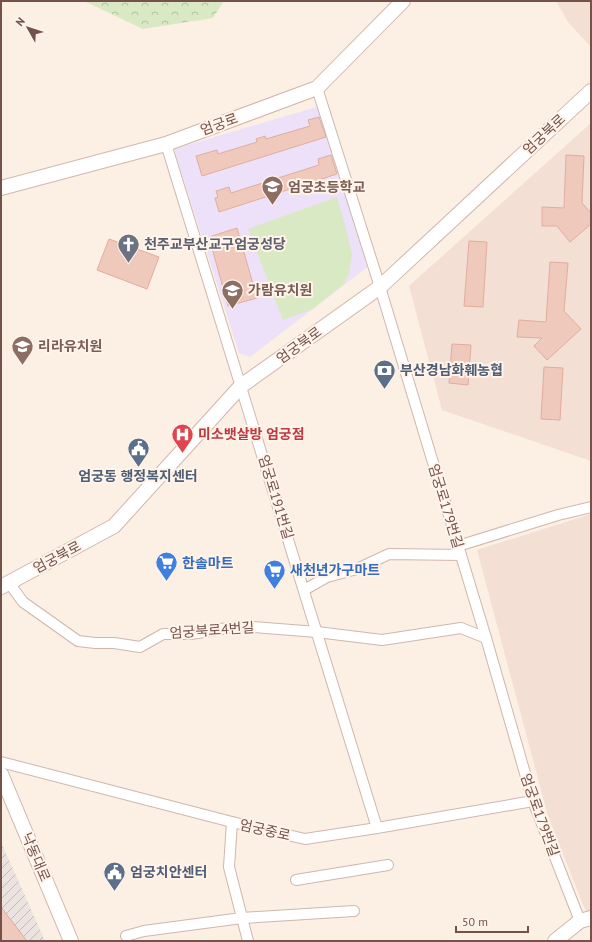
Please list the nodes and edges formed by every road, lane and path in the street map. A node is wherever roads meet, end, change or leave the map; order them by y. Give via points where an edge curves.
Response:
1 (403, 1) edge
2 (317, 88) junction
3 (591, 91) edge
4 (166, 144) junction
5 (1, 188) edge
6 (380, 287) junction
7 (241, 386) junction
8 (591, 507) edge
9 (459, 550) junction
10 (5, 585) edge
11 (304, 590) junction
12 (317, 632) junction
13 (486, 638) junction
14 (1, 762) edge
15 (1, 774) edge
16 (533, 801) junction
17 (232, 822) junction
18 (377, 828) junction
19 (388, 865) dead end
20 (296, 880) dead end
21 (354, 911) dead end
22 (242, 918) junction
23 (585, 920) edge
24 (126, 936) dead end
25 (72, 941) edge
26 (248, 941) edge
27 (555, 941) edge

1 - 2 street, 엄궁로
2 - 4 street, 엄궁로
2 - 6 street, 엄궁로179번길
3 - 6 street, 엄궁북로
4 - 5 street, 엄궁로
4 - 7 street, 엄궁로191번길
6 - 7 street, 엄궁북로
6 - 9 street, 엄궁로179번길
7 - 10 street, 엄궁북로 via 114,526
7 - 11 street, 엄궁로191번길
8 - 9 street via 558,514
9 - 11 street via 389,554 357,569 327,577
9 - 13 street, 엄궁로179번길
10 - 12 street, 엄궁북로4번길 via 23,602 78,641 140,647 163,634 190,634 240,626
11 - 12 street, 엄궁로191번길
12 - 13 street, 엄궁북로4번길 via 382,640 461,628
12 - 18 street, 엄궁로191번길
13 - 16 street, 엄궁로179번길
14 - 17 street, 엄궁중로
15 - 25 street, 낙동대로
16 - 18 street, 엄궁중로
16 - 23 street, 엄궁로179번길
17 - 18 street, 엄궁중로 via 305,839
17 - 22 street via 229,867
19 - 20 street
21 - 22 street
22 - 24 street
22 - 26 street
23 - 27 street

